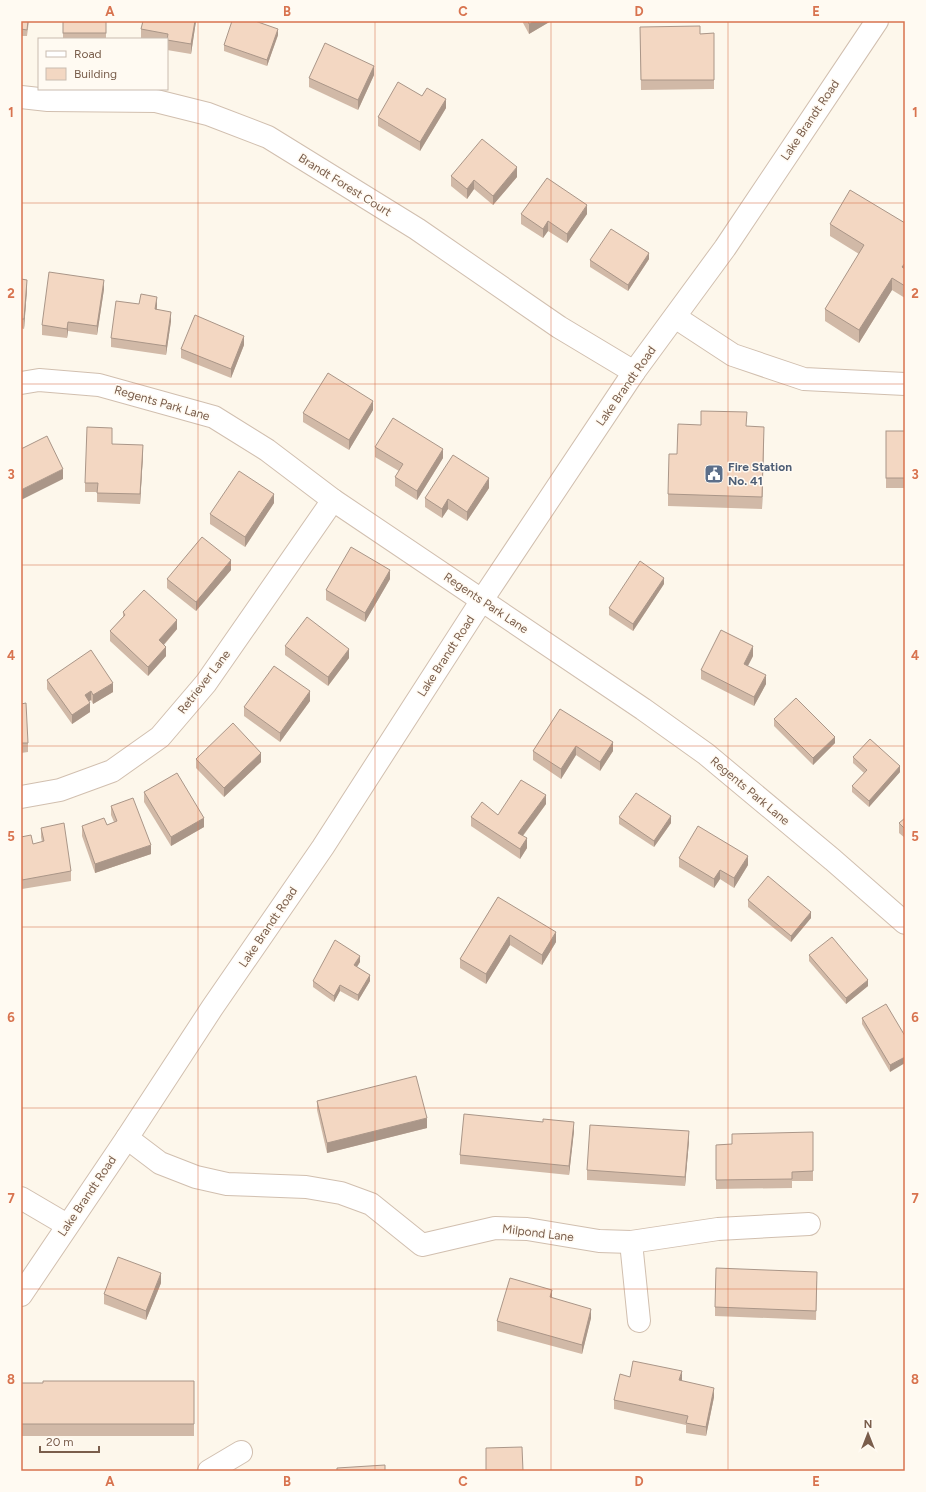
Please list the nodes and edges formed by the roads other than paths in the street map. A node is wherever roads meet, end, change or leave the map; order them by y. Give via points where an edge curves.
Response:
1 (877, 21) edge
2 (21, 97) edge
3 (675, 317) junction
4 (634, 372) junction
5 (21, 384) edge
6 (905, 384) edge
7 (333, 500) junction
8 (482, 600) junction
9 (21, 797) edge
10 (905, 923) edge
11 (127, 1138) junction
12 (21, 1198) edge
13 (809, 1224) dead end
14 (67, 1225) junction
15 (631, 1242) junction
16 (21, 1295) edge
17 (639, 1321) dead end
18 (241, 1452) dead end
19 (209, 1471) edge

1 - 3 street, Lake Brandt Road via 725,248
2 - 4 street, Brandt Forest Court via 48,100 156,101 208,114 268,137 417,229 559,327
3 - 4 street, Lake Brandt Road
3 - 6 street via 733,355 804,379
4 - 8 street, Lake Brandt Road
5 - 7 street, Regents Park Lane via 39,380 99,385 214,417 267,450
7 - 8 street, Regents Park Lane
7 - 9 street, Retriever Lane via 206,683 160,737 112,771 60,790
8 - 10 street, Regents Park Lane via 706,754
8 - 11 street, Lake Brandt Road via 323,847 212,1008
11 - 14 street, Lake Brandt Road
11 - 15 street, Milpond Lane via 160,1163 196,1177 227,1184 306,1188 341,1193 371,1204 422,1245 495,1228 527,1229 600,1241
12 - 14 street
13 - 15 street, Milpond Lane via 718,1229
14 - 16 street, Lake Brandt Road
15 - 17 street
18 - 19 street

